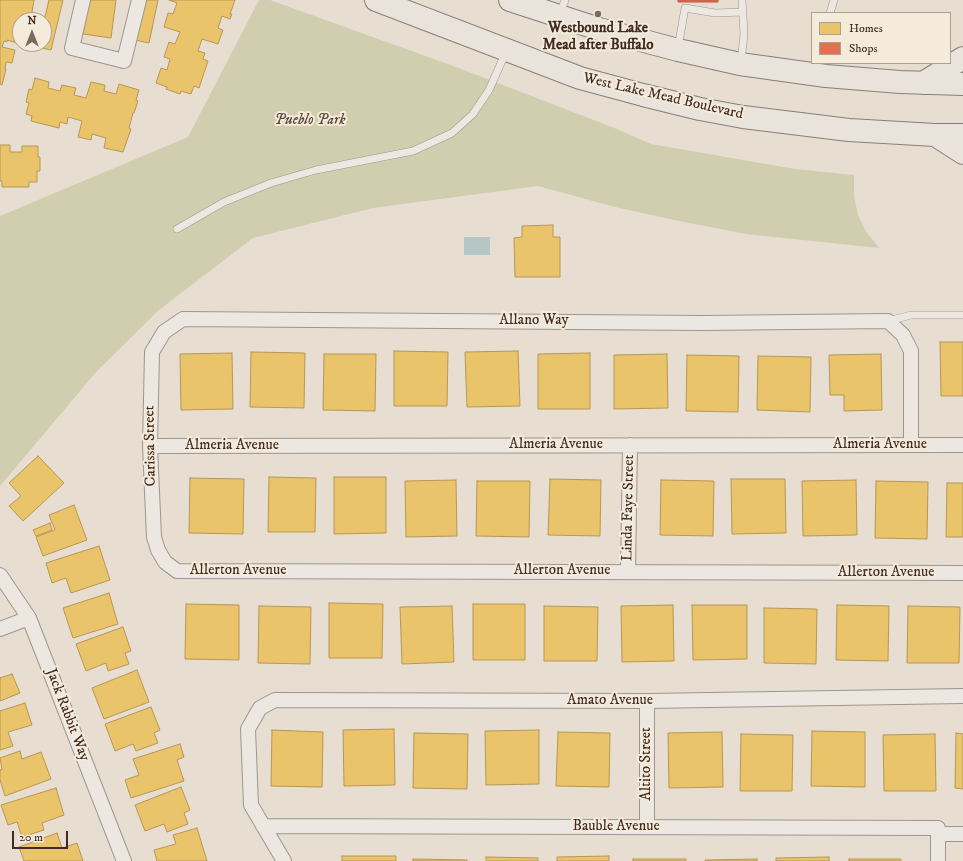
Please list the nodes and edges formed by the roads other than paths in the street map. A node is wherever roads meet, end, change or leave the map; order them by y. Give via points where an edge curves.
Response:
1 (82, 0) edge
2 (138, 0) edge
3 (376, 0) edge
4 (510, 0) edge
5 (742, 0) edge
6 (834, 0) edge
7 (562, 8) edge
8 (742, 12) junction
9 (830, 12) edge
10 (506, 50) junction
11 (678, 50) junction
12 (963, 58) edge
13 (740, 64) junction
14 (923, 83) junction
15 (963, 84) edge
16 (935, 135) junction
17 (963, 135) edge
18 (963, 153) edge
19 (177, 228) dead end
20 (963, 315) edge
21 (888, 321) junction
22 (164, 332) joint
23 (630, 445) junction
24 (911, 445) junction
25 (963, 445) edge
26 (150, 446) junction
27 (165, 562) joint
28 (628, 571) junction
29 (963, 573) edge
30 (0, 575) edge
31 (29, 618) junction
32 (0, 629) edge
33 (963, 696) edge
34 (647, 701) junction
35 (262, 826) junction
36 (647, 827) junction
37 (938, 834) junction
38 (963, 834) edge
39 (124, 861) edge
40 (284, 861) edge
41 (938, 861) edge

1 - 2 street via 72,48 124,61
3 - 10 main road, West Lake Mead Boulevard
4 - 7 main road
5 - 8 lane
6 - 9 lane
7 - 11 main road via 599,29
8 - 11 lane via 715,13 685,8
8 - 13 lane via 744,34
10 - 16 main road, West Lake Mead Boulevard via 580,78 742,117 849,130
10 - 19 lane via 489,90 473,114 452,133 413,151 316,170 271,183 224,202
11 - 13 main road
12 - 14 main road
13 - 14 main road
14 - 15 main road
16 - 17 main road, West Lake Mead Boulevard
16 - 18 main road
20 - 21 lane via 910,315
21 - 22 street, Allano Way via 183,319
21 - 24 street via 903,335 911,351
22 - 26 street, Carissa Street via 152,352
23 - 24 street, Almeria Avenue
23 - 26 street, Almeria Avenue
23 - 28 street, Linda Faye Street
24 - 25 street, Almeria Avenue
26 - 27 street, Carissa Street via 154,537
27 - 28 street, Allerton Avenue via 177,570 196,571
28 - 29 street, Allerton Avenue
30 - 31 street, Jack Rabbit Way
31 - 32 street
31 - 39 street, Jack Rabbit Way
33 - 34 street, Amato Avenue
34 - 35 street, Amato Avenue via 275,700 260,708 248,729 251,805
34 - 36 street, Altito Street
35 - 36 street, Bauble Avenue
35 - 40 street
36 - 37 street, Bauble Avenue via 938,828
37 - 38 street, Bauble Avenue
37 - 41 street

